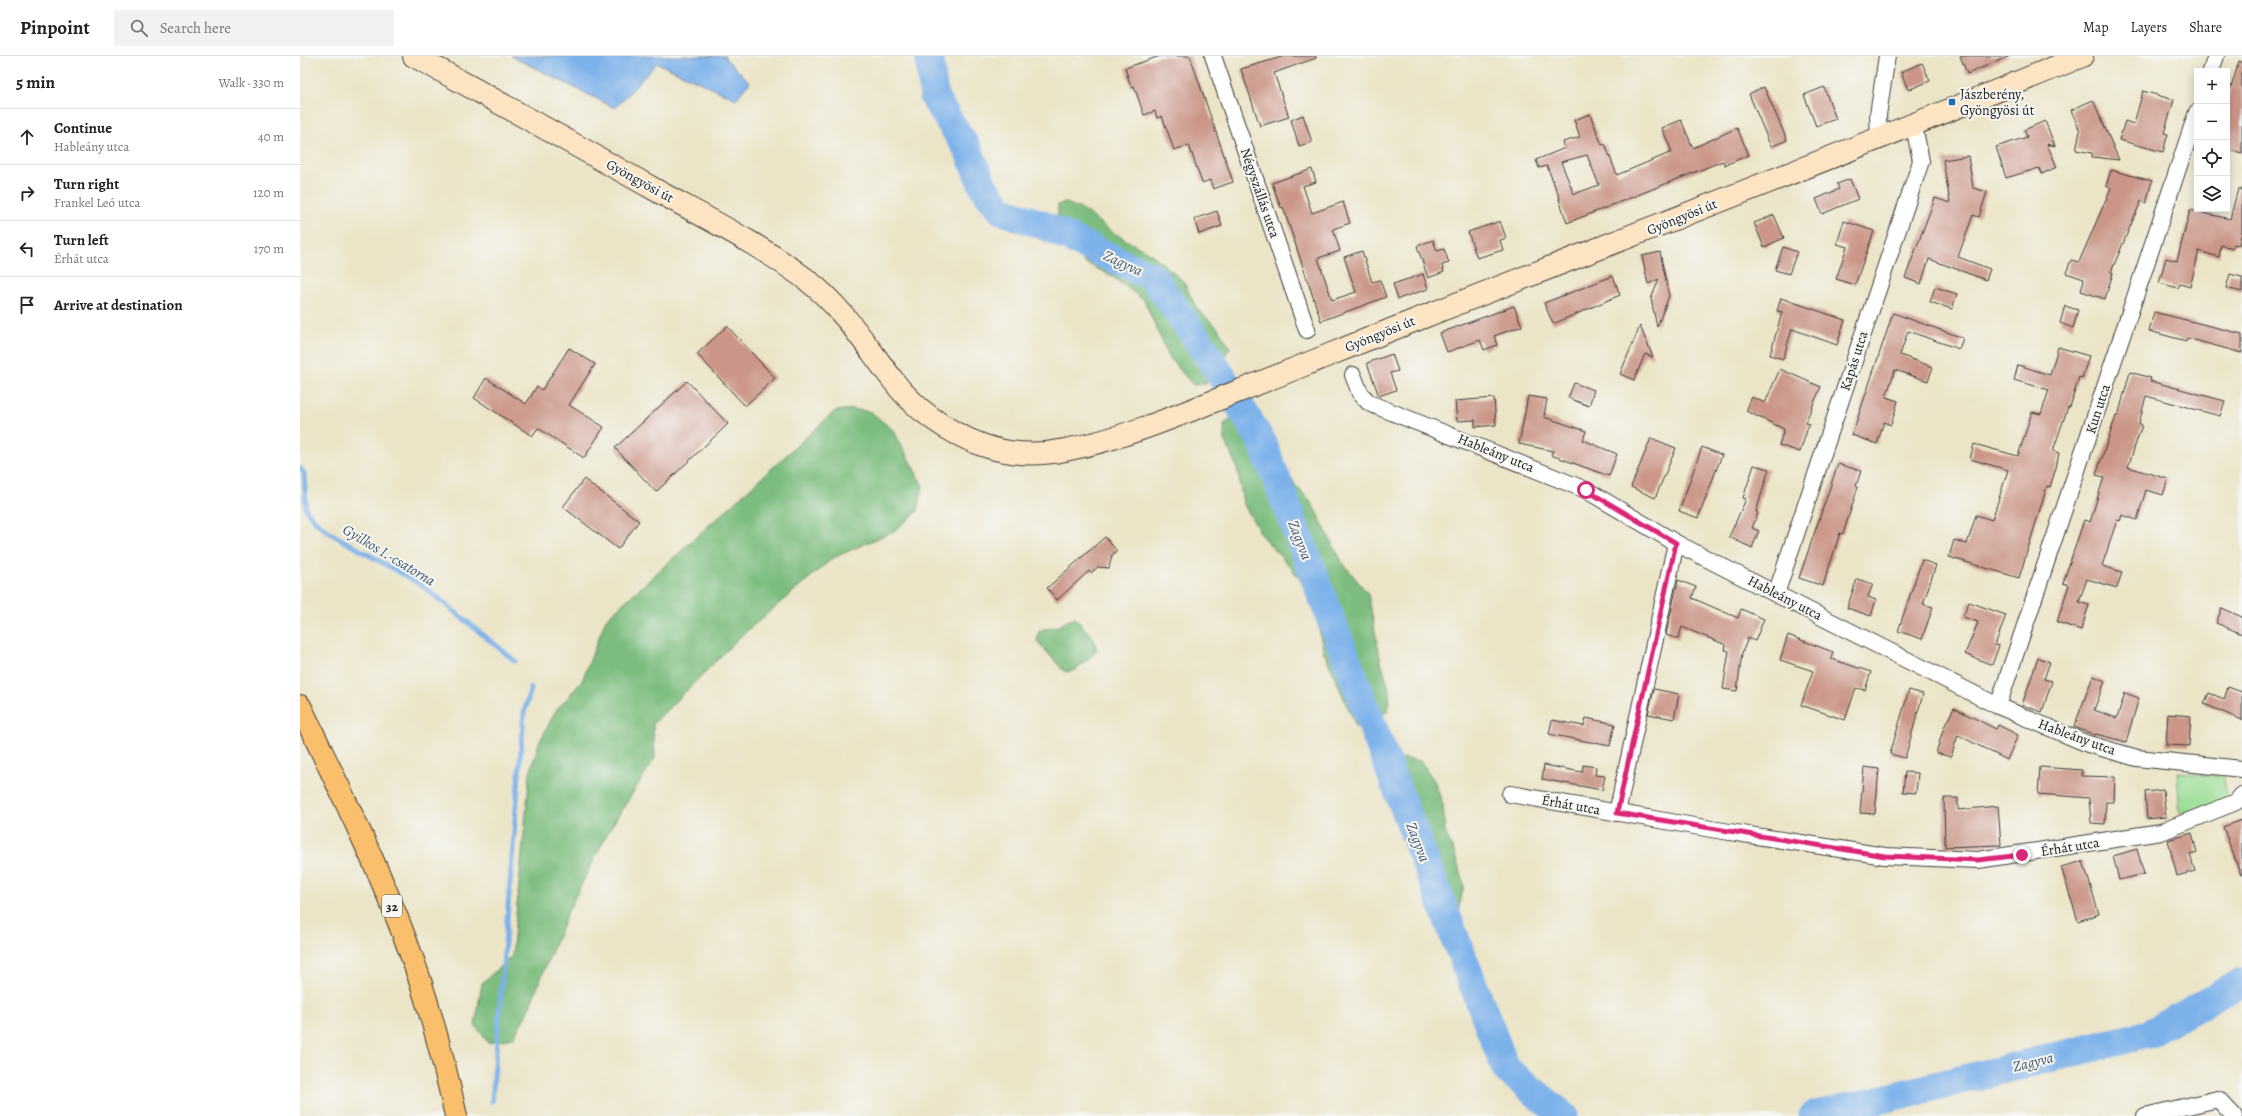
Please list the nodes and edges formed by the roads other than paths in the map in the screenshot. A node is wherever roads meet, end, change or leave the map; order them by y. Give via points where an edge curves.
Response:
1 (414, 56) edge
2 (1213, 56) edge
3 (1888, 56) edge
4 (2082, 56) edge
5 (2216, 56) edge
6 (2212, 68) edge
7 (2194, 121) edge
8 (1914, 126) junction
9 (1879, 139) junction
10 (1307, 330) dead end
11 (1352, 375) dead end
12 (1676, 543) junction
13 (1776, 594) junction
14 (300, 706) edge
15 (1998, 706) junction
16 (2242, 769) edge
17 (1510, 794) dead end
18 (2242, 795) edge
19 (1617, 813) junction
20 (456, 1116) edge
21 (2145, 1116) edge
22 (2234, 1116) edge

1 - 9 street, Gyöngyösi út via 725,229 803,277 849,320 892,380 912,402 959,436 1014,454 1041,454 1091,444 1177,416
2 - 10 street, Négyszállás utca
3 - 9 street via 1878,115
4 - 8 street, Gyöngyösi út
5 - 6 street
7 - 15 street, Kun utca
8 - 9 street, Gyöngyösi út
8 - 13 street, Kapás utca via 1921,161
11 - 12 street, Hableány utca via 1360,393 1369,402 1586,490
12 - 13 street, Hableány utca
12 - 19 street
13 - 15 street, Hableány utca
14 - 20 main road, 32 via 362,836 407,941 443,1056
15 - 16 street, Hableány utca via 2088,744 2137,758
17 - 19 street, Érhát utca
18 - 19 street, Érhát utca via 2236,802 2161,832 1978,860 1885,856
21 - 22 street via 2218,1099

